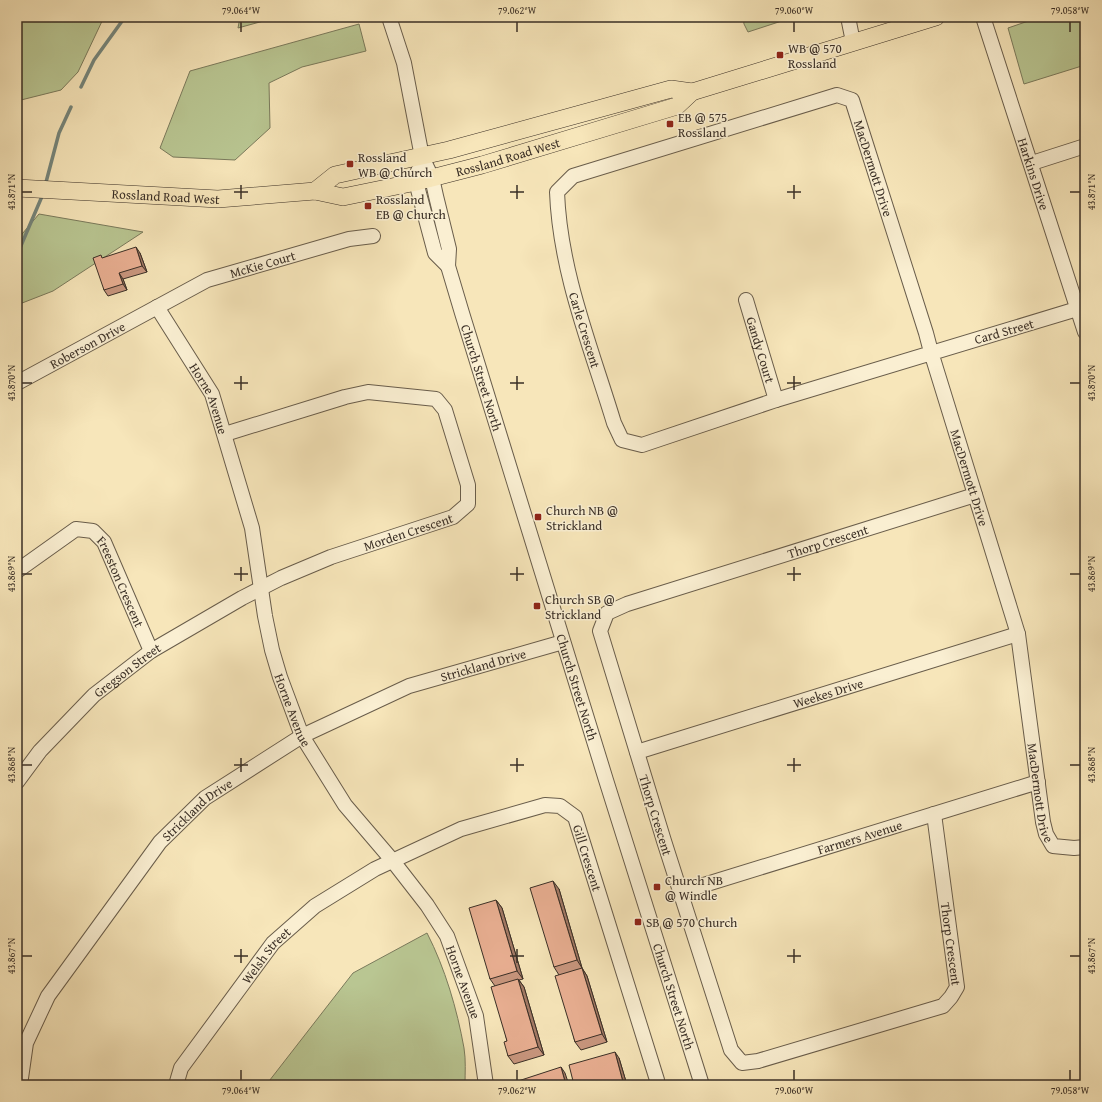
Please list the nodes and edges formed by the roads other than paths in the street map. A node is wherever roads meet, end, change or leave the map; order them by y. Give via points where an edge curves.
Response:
1 (389, 17) edge
2 (848, 17) edge
3 (936, 17) edge
4 (983, 17) edge
5 (905, 22) edge
6 (854, 42) junction
7 (692, 92) junction
8 (837, 95) joint
9 (1085, 146) edge
10 (1032, 163) junction
11 (424, 172) junction
12 (17, 188) edge
13 (315, 191) junction
14 (373, 236) dead end
15 (746, 300) dead end
16 (157, 307) junction
17 (1077, 309) junction
18 (1085, 332) edge
19 (931, 352) junction
20 (17, 383) edge
21 (776, 400) junction
22 (225, 434) junction
23 (975, 496) junction
24 (17, 571) edge
25 (261, 588) junction
26 (1018, 634) junction
27 (563, 642) junction
28 (150, 652) junction
29 (302, 736) junction
30 (637, 752) junction
31 (17, 782) edge
32 (1038, 782) junction
33 (934, 814) junction
34 (1085, 847) edge
35 (392, 860) junction
36 (682, 892) junction
37 (22, 1042) edge
38 (20, 1085) edge
39 (176, 1085) edge
40 (486, 1085) edge
41 (656, 1085) edge
42 (702, 1085) edge

1 - 11 street, Church Street North via 404,63
2 - 6 street
3 - 5 main road, Rossland Road West
4 - 10 street, Harkins Drive
5 - 6 main road, Rossland Road West
6 - 7 main road, Rossland Road West
7 - 11 main road, Rossland Road West via 671,89
7 - 11 main road, Rossland Road West via 676,106 482,165
8 - 19 street, MacDermott Drive via 852,100
8 - 21 street, Carle Crescent via 573,176 557,192 558,220 572,288 614,423 622,440 642,445
9 - 10 street
10 - 17 street, Harkins Drive
11 - 13 main road, Rossland Road West via 342,197
11 - 13 main road, Rossland Road West via 336,175
11 - 27 street, Church Street North via 449,249 448,266
12 - 13 main road, Rossland Road West via 218,199
14 - 16 street, McKie Court via 349,239 207,280
15 - 21 street, Gandy Court
16 - 20 street, Roberson Drive
16 - 22 street, Horne Avenue via 212,394
17 - 18 street, Harkins Drive
17 - 19 street, Card Street
19 - 21 street, Carle Crescent
19 - 23 street, MacDermott Drive
22 - 25 street, Horne Avenue via 252,528
22 - 25 street, Morden Crescent via 368,392 436,399 445,410 468,485 468,504 453,518 331,557
23 - 26 street, MacDermott Drive
23 - 30 street, Thorp Crescent via 627,604 607,614 600,631
24 - 28 street, Freeston Crescent via 76,529 92,531 104,542
25 - 28 street, Gregson Street
25 - 29 street, Horne Avenue via 272,650
26 - 30 street, Weekes Drive
26 - 32 street, MacDermott Drive
27 - 29 street, Strickland Drive via 408,686
27 - 42 street, Church Street North
28 - 31 street, Gregson Street via 94,695 40,751
29 - 35 street, Horne Avenue via 345,805
29 - 37 street, Strickland Drive via 205,798 160,842 48,996
30 - 36 street, Thorp Crescent
32 - 33 street, Farmers Avenue
32 - 34 street, MacDermott Drive via 1043,822 1053,846
33 - 36 street, Farmers Avenue
33 - 36 street, Thorp Crescent via 957,987 942,1006 758,1061 742,1063 731,1050
35 - 39 street, Welsh Street via 315,906 274,943 181,1068
35 - 40 street, Horne Avenue via 427,905 446,936 476,1016
35 - 41 street, Gill Crescent via 461,829 545,805 560,806 575,817 657,1080
37 - 38 street, Strickland Drive

